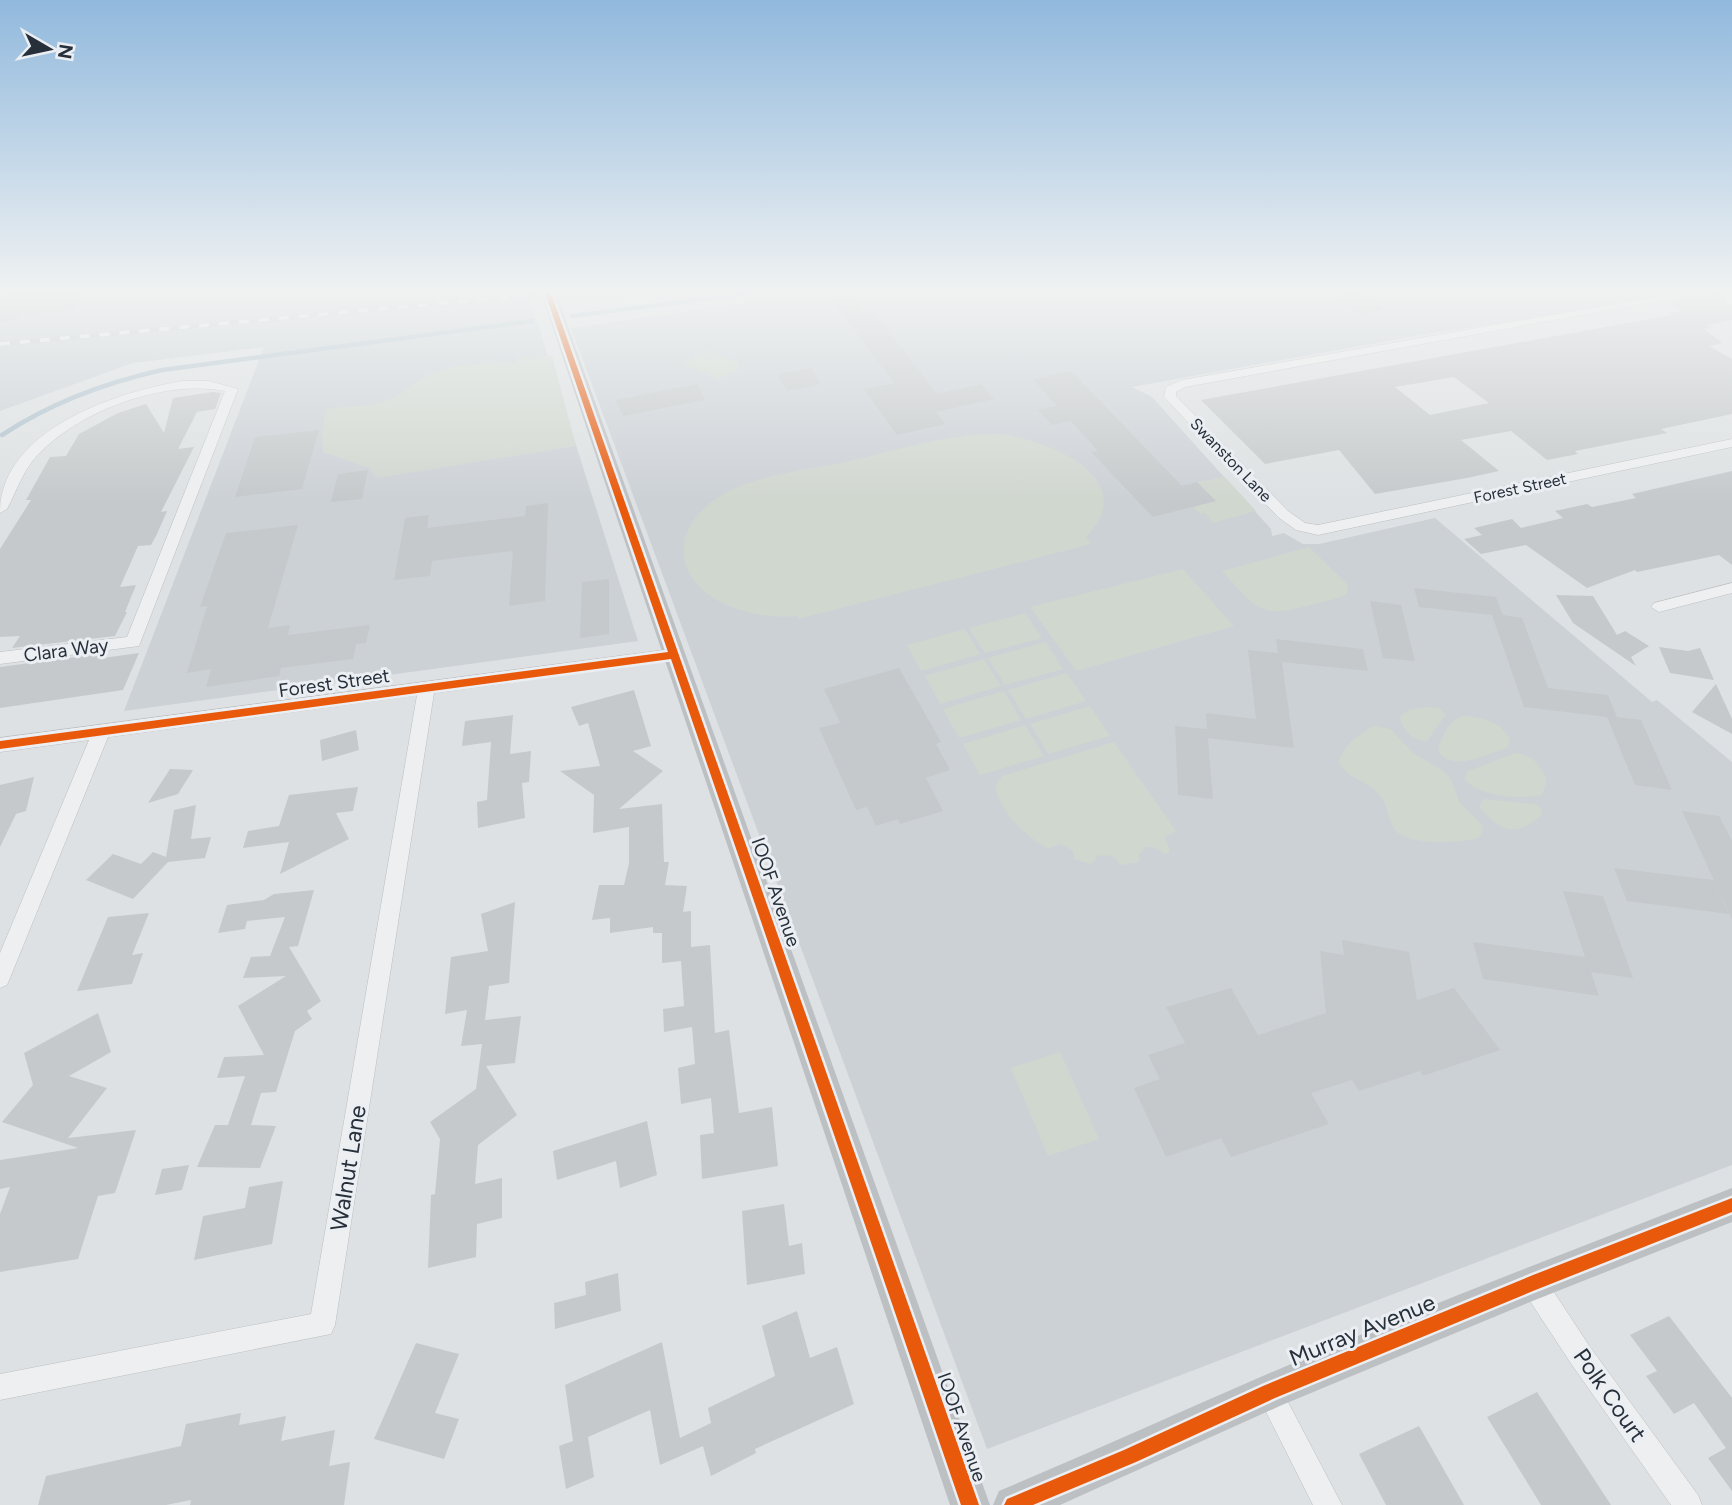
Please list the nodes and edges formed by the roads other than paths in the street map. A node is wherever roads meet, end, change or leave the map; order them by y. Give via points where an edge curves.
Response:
1 (572, 360) edge
2 (1318, 360) edge
3 (1732, 443) edge
4 (0, 509) edge
5 (1307, 529) joint
6 (1732, 588) edge
7 (1660, 607) dead end
8 (674, 654) junction
9 (0, 658) edge
10 (427, 687) junction
11 (101, 732) junction
12 (0, 745) edge
13 (0, 978) edge
14 (1732, 1205) edge
15 (1534, 1283) junction
16 (0, 1387) edge
17 (1269, 1392) junction
18 (970, 1505) edge
19 (1013, 1505) edge
20 (1328, 1505) edge
21 (1688, 1505) edge

1 - 8 street, IOOF Avenue
2 - 5 street, Swanston Lane via 1182,384 1170,390 1170,397 1283,514
3 - 5 street, Forest Street via 1331,529
4 - 9 street, Clara Way via 32,453 86,415 139,393 201,384 232,389 133,642
6 - 7 street
8 - 10 street, Forest Street
8 - 18 street, IOOF Avenue
10 - 11 street, Forest Street
10 - 16 street, Walnut Lane via 322,1325
11 - 12 street, Forest Street
11 - 13 street
14 - 15 street, Murray Avenue
15 - 17 street, Murray Avenue
15 - 21 street, Polk Court
17 - 19 street, Murray Avenue
17 - 20 street

